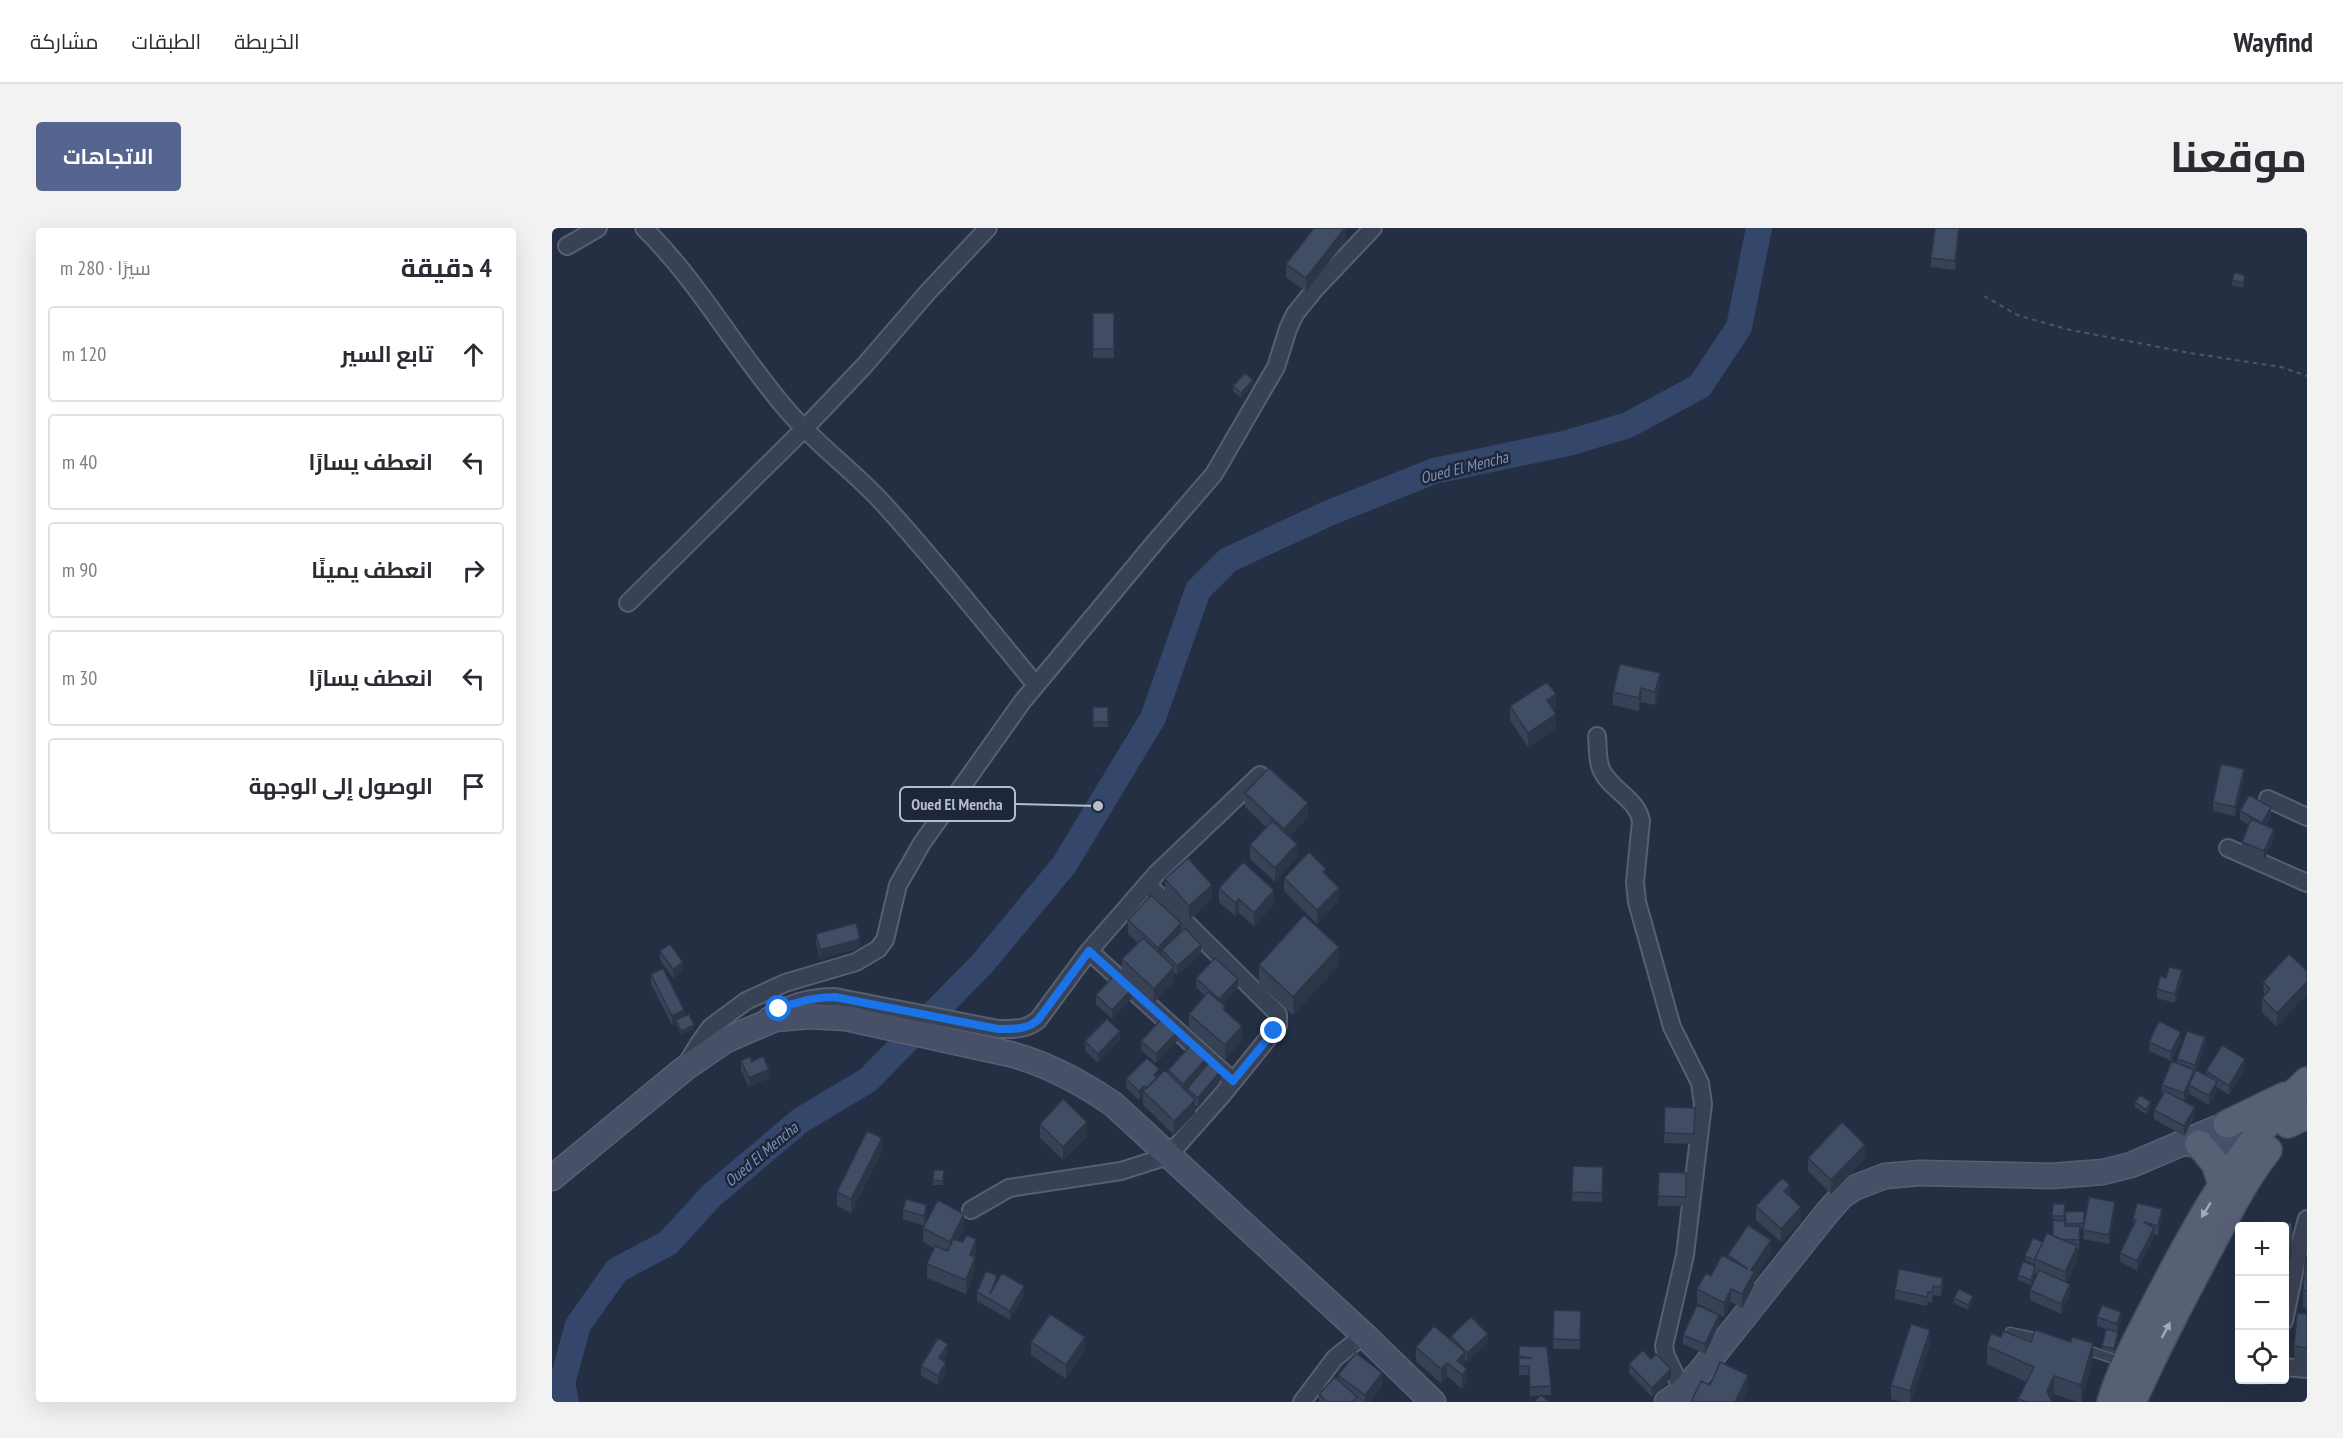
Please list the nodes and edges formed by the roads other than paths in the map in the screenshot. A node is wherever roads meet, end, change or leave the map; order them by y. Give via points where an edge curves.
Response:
1 (598, 228) edge
2 (644, 228) edge
3 (988, 228) edge
4 (1373, 228) edge
5 (567, 246) dead end
6 (804, 429) junction
7 (628, 603) dead end
8 (1036, 685) junction
9 (1597, 736) dead end
10 (1260, 775) edge
11 (2268, 799) dead end
12 (2307, 817) edge
13 (2228, 848) dead end
14 (2307, 883) edge
15 (1147, 884) junction
16 (1089, 951) junction
17 (964, 1032) junction
18 (684, 1069) junction
19 (1233, 1081) junction
20 (2306, 1090) edge
21 (2227, 1124) junction
22 (2274, 1135) edge
23 (2192, 1144) junction
24 (1168, 1156) junction
25 (552, 1179) edge
26 (2222, 1184) junction
27 (971, 1210) dead end
28 (2307, 1219) edge
29 (2289, 1297) edge
30 (2010, 1332) edge
31 (1365, 1335) junction
32 (2052, 1341) edge
33 (2073, 1346) edge
34 (2137, 1366) junction
35 (2289, 1367) edge
36 (2307, 1369) edge
37 (1675, 1396) edge
38 (1302, 1402) edge
39 (1433, 1402) edge
40 (2111, 1402) edge
41 (2132, 1402) edge

1 - 5 street
2 - 6 street
3 - 6 street
4 - 8 street via 1295,314 1276,367 1209,481
6 - 7 street
6 - 8 street via 880,500
8 - 18 street via 922,843 898,885 885,940 878,949 856,962 785,983 746,1001 711,1027
9 - 37 street via 1601,769 1639,813 1637,902 1672,1027 1703,1093 1690,1222 1664,1346
10 - 15 street
11 - 12 street
13 - 14 street
15 - 16 street
15 - 19 street via 1278,1014 1278,1026
16 - 17 street via 1031,1026
16 - 19 street
17 - 18 main road via 866,1012 775,1019 726,1040
17 - 24 main road via 1091,1088
18 - 25 main road
19 - 24 street
20 - 21 main road
20 - 22 main road
21 - 22 main road via 2251,1126
21 - 23 main road
22 - 23 main road
22 - 26 main road
34 -> 22 main road
23 - 26 main road via 2215,1163
23 - 37 main road via 2103,1172 2030,1176 1901,1173 1854,1188 1801,1242 1700,1372
24 - 27 street via 1121,1171 1009,1188
24 - 31 main road
26 -> 34 main road via 2196,1227
28 - 29 street
30 - 32 lane
31 - 38 street via 1330,1364
31 - 39 main road
33 - 34 lane
34 - 40 main road
34 - 41 main road
35 - 36 street

